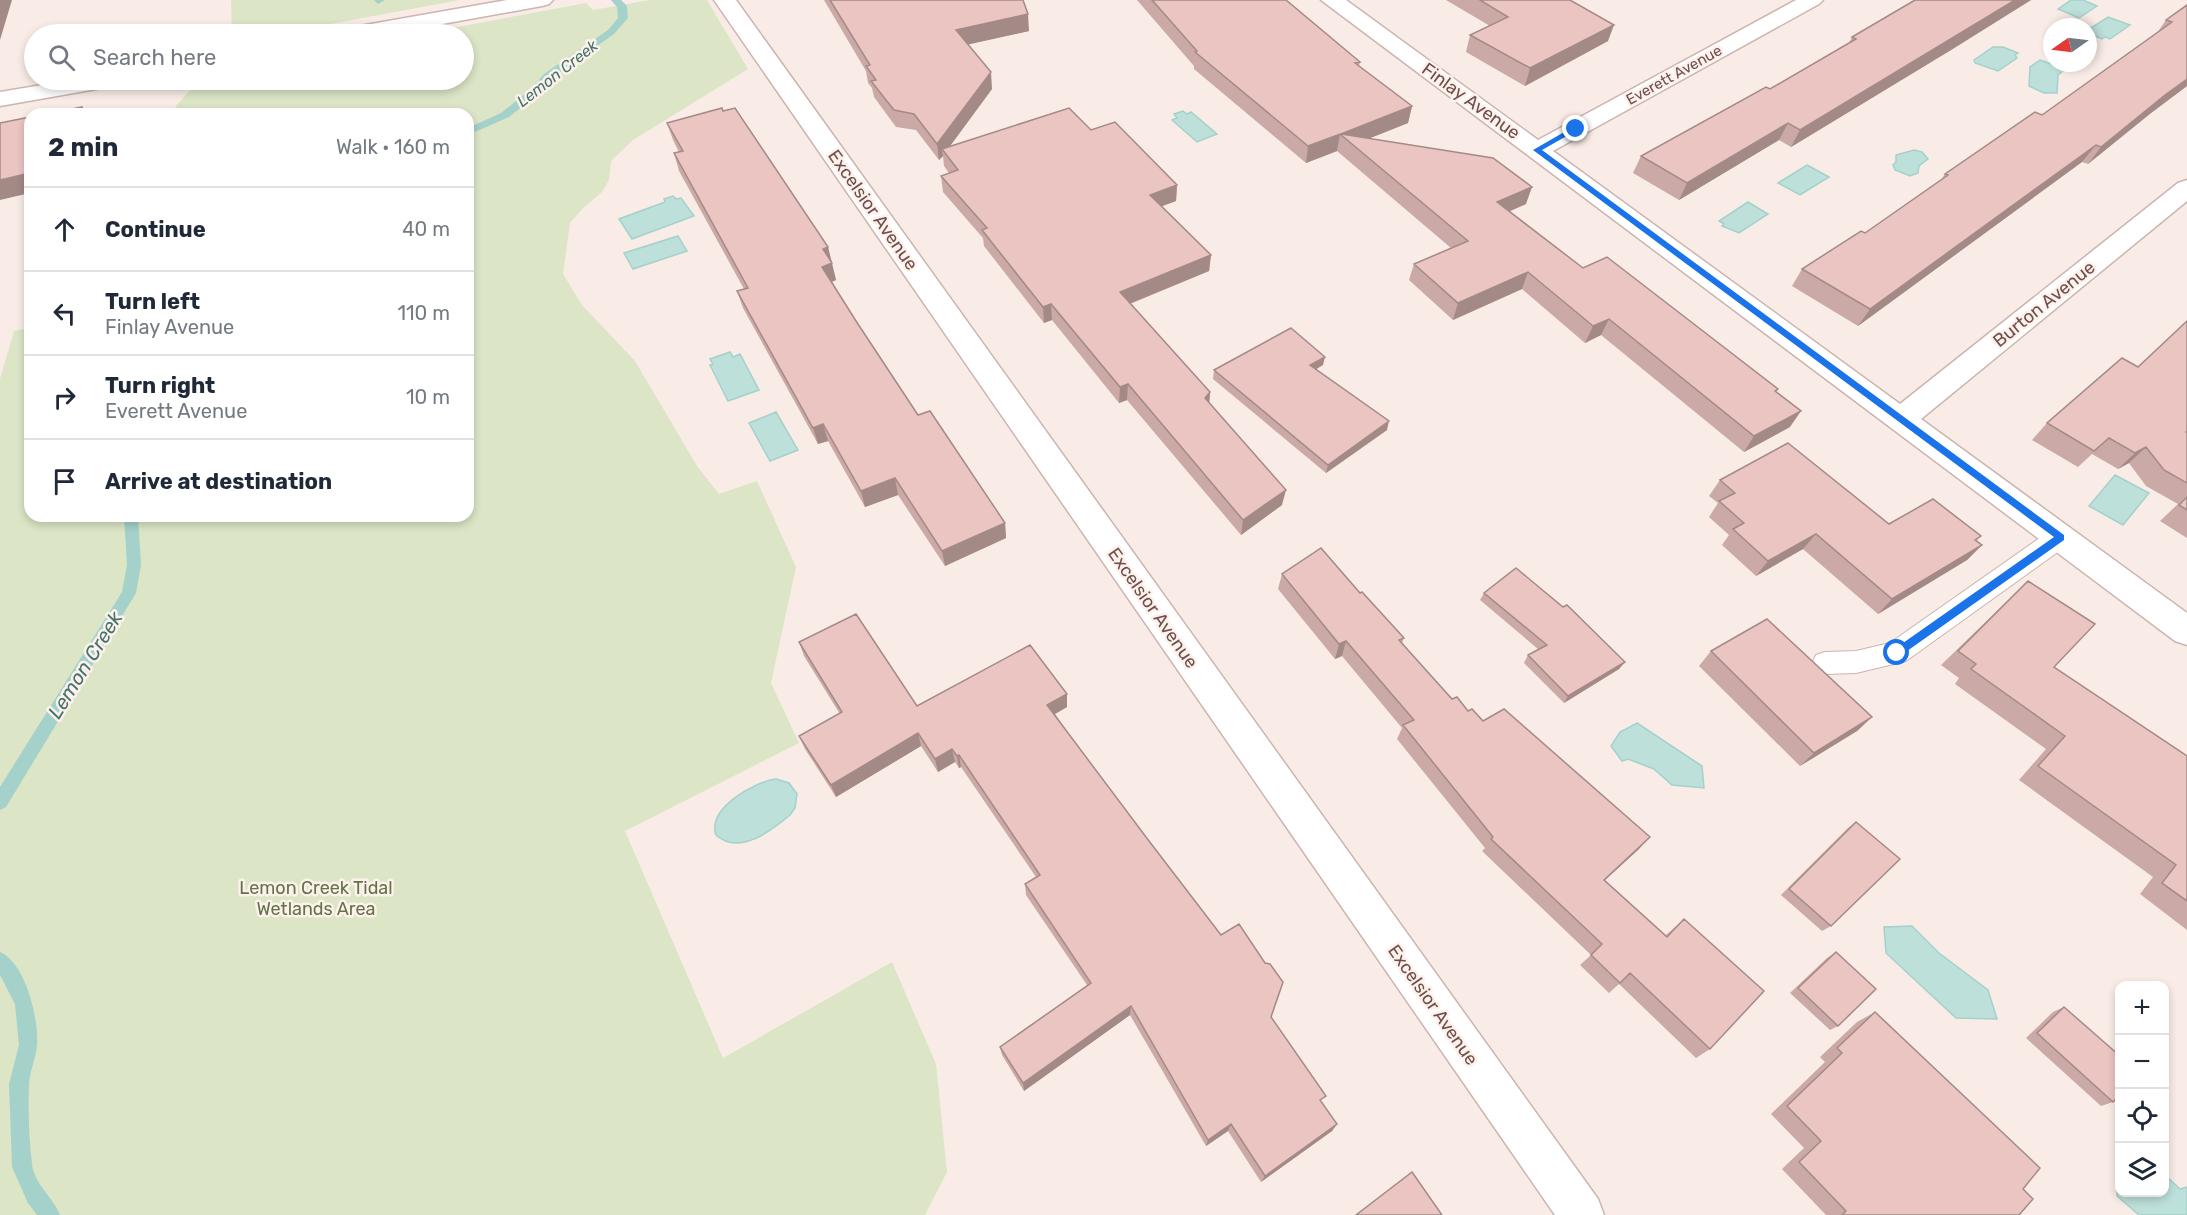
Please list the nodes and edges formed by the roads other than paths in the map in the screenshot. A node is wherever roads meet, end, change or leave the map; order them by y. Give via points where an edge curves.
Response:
1 (542, 0) edge
2 (725, 0) edge
3 (1332, 0) edge
4 (1812, 0) edge
5 (409, 24) edge
6 (51, 90) edge
7 (0, 99) edge
8 (1537, 150) junction
9 (2187, 188) edge
10 (1901, 419) junction
11 (2060, 537) junction
12 (2187, 632) edge
13 (1825, 663) dead end
14 (1582, 1215) edge

1 - 5 street
2 - 14 street, Excelsior Avenue
3 - 8 street, Finlay Avenue
4 - 8 street, Everett Avenue
6 - 7 street
8 - 10 street, Finlay Avenue
9 - 10 street, Burton Avenue
10 - 11 street, Finlay Avenue
11 - 12 street, Finlay Avenue
11 - 13 lane via 1897,653 1856,662

